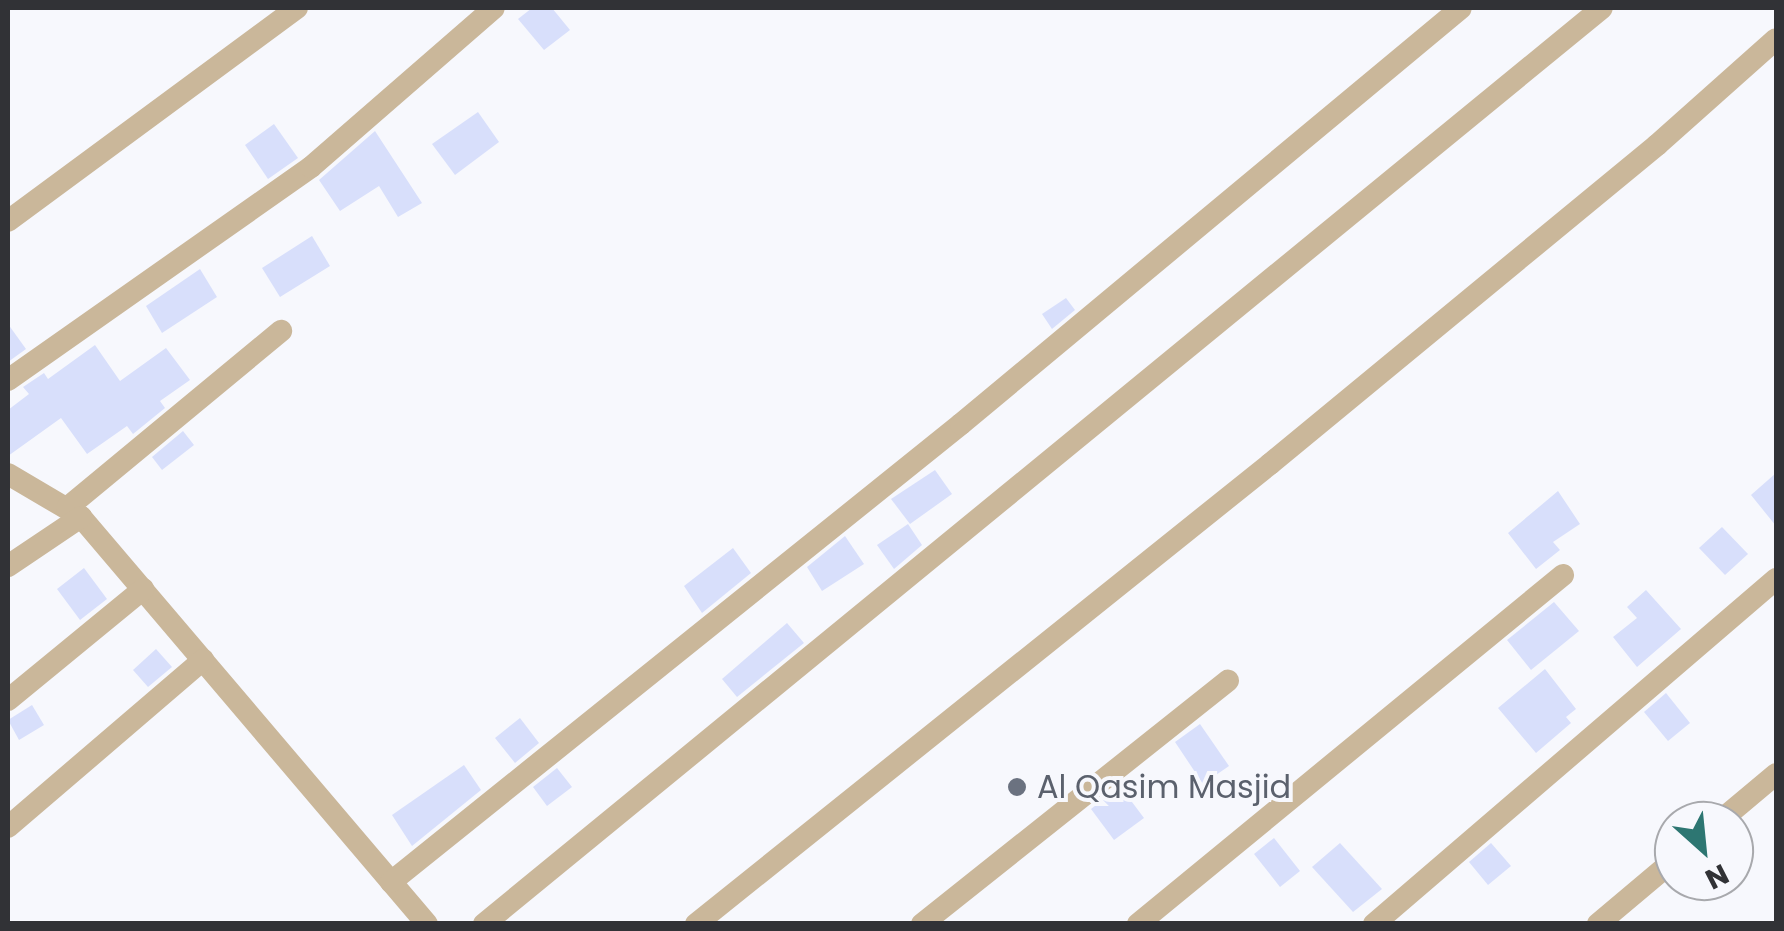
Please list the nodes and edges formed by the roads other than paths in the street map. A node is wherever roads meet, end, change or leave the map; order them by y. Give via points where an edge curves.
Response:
1 (297, 8) edge
2 (494, 8) edge
3 (1461, 8) edge
4 (1602, 8) edge
5 (1776, 39) edge
6 (8, 221) edge
7 (281, 332) dead end
8 (8, 380) edge
9 (8, 474) edge
10 (74, 513) junction
11 (8, 566) edge
12 (1563, 575) dead end
13 (1776, 579) edge
14 (143, 589) junction
15 (204, 660) junction
16 (1228, 681) dead end
17 (8, 700) edge
18 (1776, 774) edge
19 (1744, 801) edge
20 (8, 827) edge
21 (1654, 877) edge
22 (391, 882) junction
23 (425, 923) edge
24 (484, 924) edge
25 (696, 924) edge
26 (922, 924) edge
27 (1138, 924) edge
28 (1374, 924) edge
29 (1598, 924) edge

1 - 6 street
2 - 8 street via 311,167
3 - 22 street via 961,424
4 - 24 street
5 - 25 street via 1658,145 1300,439
7 - 10 street
9 - 10 street
10 - 11 street
10 - 14 street
12 - 27 street
13 - 28 street
14 - 15 street
14 - 17 street
15 - 20 street
15 - 22 street
16 - 26 street
18 - 19 street
21 - 29 street
22 - 23 street

